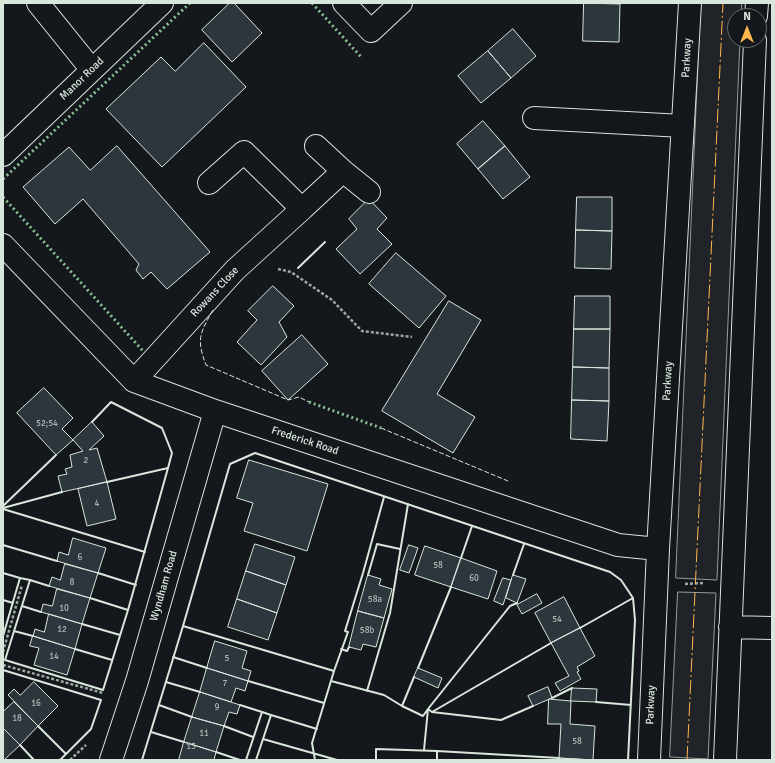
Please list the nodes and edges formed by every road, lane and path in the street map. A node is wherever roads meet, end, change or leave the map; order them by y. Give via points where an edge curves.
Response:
1 (38, 3) edge
2 (162, 3) edge
3 (344, 3) edge
4 (401, 3) edge
5 (690, 3) edge
6 (755, 48) edge
7 (92, 70) junction
8 (534, 118) dead end
9 (683, 126) junction
10 (316, 146) dead end
11 (3, 155) edge
12 (343, 172) junction
13 (209, 183) dead end
14 (369, 192) dead end
15 (302, 209) junction
16 (3, 245) edge
17 (244, 262) junction
18 (412, 337) dead end
19 (134, 381) junction
20 (215, 411) junction
21 (658, 549) junction
22 (732, 582) junction
23 (22, 585) dead end
24 (656, 585) junction
25 (730, 627) junction
26 (772, 628) edge
27 (3, 652) edge
28 (3, 665) edge
29 (130, 701) junction
30 (111, 760) edge
31 (649, 760) edge
32 (725, 760) edge

1 - 7 street
2 - 7 street, Manor Road
3 - 4 street via 371,31
5 - 9 street, Parkway
6 - 22 street
7 - 11 street, Manor Road
8 - 9 street
9 - 21 street, Parkway
10 - 12 street
12 - 14 street
12 - 15 street, Rowans Close
13 - 15 street via 244,152
15 - 17 street, Rowans Close
16 - 19 street, Frederick Road
17 - 18 path via 291,272 332,300 362,331
17 - 19 street, Rowans Close
19 - 20 street, Frederick Road
20 - 21 street, Frederick Road via 618,546
20 - 29 street, Wyndham Road
21 - 24 street, Parkway
22 - 24 path
22 - 25 street
23 - 27 path
24 - 31 street, Parkway
25 - 26 street
25 - 32 street
28 - 29 path
29 - 30 street, Wyndham Road

